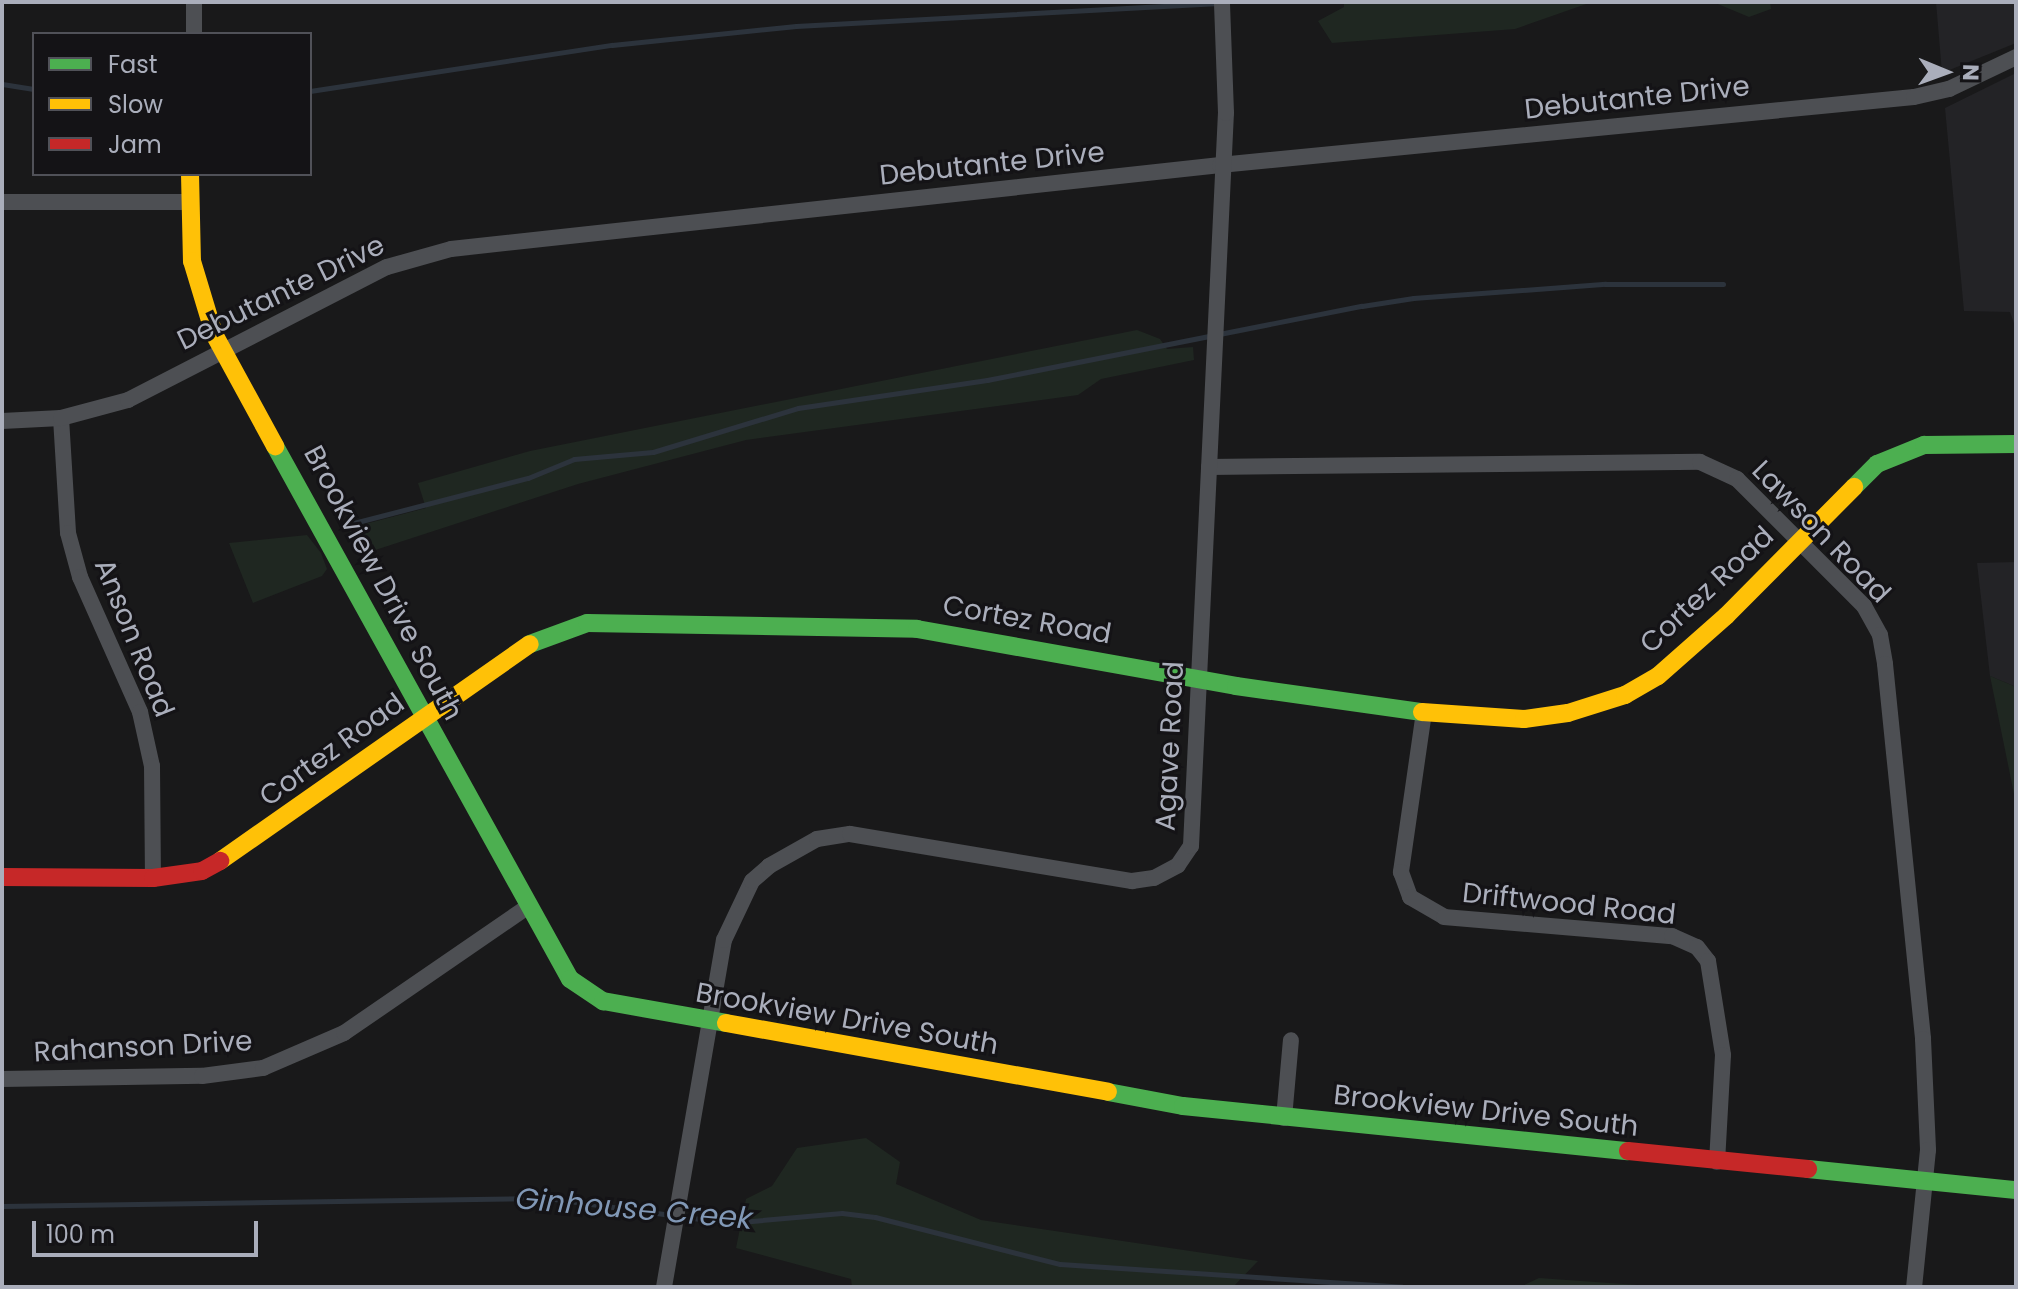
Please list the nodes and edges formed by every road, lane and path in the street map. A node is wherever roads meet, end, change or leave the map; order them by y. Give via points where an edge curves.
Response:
1 (194, 2) edge
2 (1222, 2) edge
3 (194, 32) edge
4 (2016, 57) edge
5 (1220, 165) junction
6 (190, 176) edge
7 (2, 202) edge
8 (189, 202) junction
9 (226, 350) junction
10 (61, 418) junction
11 (2, 421) edge
12 (2016, 444) edge
13 (1209, 467) junction
14 (1800, 542) junction
15 (1199, 677) junction
16 (1424, 712) junction
17 (424, 719) junction
18 (2, 877) edge
19 (153, 878) junction
20 (527, 907) junction
21 (708, 1023) junction
22 (1291, 1040) dead end
23 (2, 1079) edge
24 (1284, 1118) junction
25 (1717, 1162) junction
26 (1925, 1181) junction
27 (2016, 1190) edge
28 (664, 1287) edge
29 (1914, 1287) edge

1 - 3 street
2 - 5 street, Agave Road via 1226,113
4 - 5 street, Debutante Drive via 1949,89 1914,97
5 - 9 street, Debutante Drive via 451,249 387,267
5 - 13 street, Agave Road
6 - 8 street, Brookview Drive South
7 - 8 street
8 - 9 street, Brookview Drive South via 198,292 205,316
9 - 10 street, Debutante Drive via 128,400
9 - 17 street, Brookview Drive South
10 - 11 street, Debutante Drive
10 - 19 street, Anson Road via 68,533 80,577 140,712 152,766
12 - 14 street, Cortez Road via 1924,445 1898,453 1850,487
13 - 14 street, Lawson Road via 1700,462 1737,479
13 - 15 street, Agave Road
14 - 16 street, Cortez Road via 1698,643 1625,695 1568,713 1524,719
14 - 26 street, Lawson Road via 1864,606 1880,635 1923,1039 1929,1114
15 - 16 street, Cortez Road
15 - 17 street, Cortez Road via 917,629 612,621 554,632
15 - 21 street, Agave Road via 1196,822 1191,846 1178,865 1154,878 1132,881 891,839 850,834 817,839 788,852 752,881 724,940
16 - 25 street, Driftwood Road via 1401,872 1410,897 1444,917 1672,936 1697,947 1708,961 1723,1055
17 - 19 street, Cortez Road via 228,857 202,871
17 - 20 street, Brookview Drive South
18 - 19 street, Cortez Road
20 - 21 street, Brookview Drive South via 570,979 592,994
20 - 23 street, Rahanson Drive via 344,1033 263,1068 202,1076
21 - 24 street, Brookview Drive South via 1183,1106
21 - 28 street, Agave Road
22 - 24 street
24 - 25 street, Brookview Drive South
25 - 26 street, Brookview Drive South
26 - 27 street, Brookview Drive South
26 - 29 street, Lawson Road

